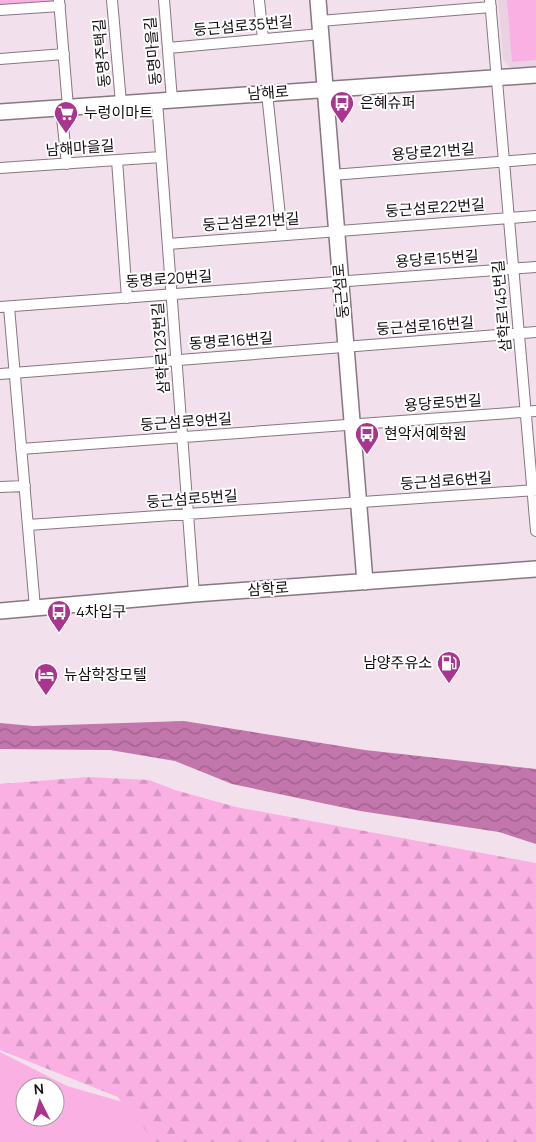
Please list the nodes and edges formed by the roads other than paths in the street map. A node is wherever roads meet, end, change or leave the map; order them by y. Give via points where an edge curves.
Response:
1 (112, 0) edge
2 (164, 0) edge
3 (259, 0) edge
4 (318, 0) edge
5 (59, 3) edge
6 (491, 3) edge
7 (0, 10) edge
8 (320, 28) junction
9 (263, 39) junction
10 (168, 48) junction
11 (64, 54) junction
12 (0, 60) edge
13 (536, 75) edge
14 (497, 78) junction
15 (325, 90) junction
16 (268, 93) junction
17 (165, 100) junction
18 (121, 103) junction
19 (65, 107) junction
20 (0, 112) edge
21 (161, 157) junction
22 (536, 159) edge
23 (117, 160) junction
24 (504, 162) junction
25 (67, 164) junction
26 (0, 168) edge
27 (332, 175) junction
28 (536, 216) edge
29 (509, 218) junction
30 (336, 231) junction
31 (282, 235) junction
32 (168, 244) junction
33 (536, 267) edge
34 (514, 268) junction
35 (340, 281) junction
36 (172, 294) junction
37 (127, 298) junction
38 (5, 307) edge
39 (536, 332) edge
40 (519, 333) junction
41 (346, 347) junction
42 (176, 360) junction
43 (15, 373) junction
44 (0, 374) edge
45 (531, 411) edge
46 (352, 424) junction
47 (182, 437) junction
48 (22, 448) junction
49 (25, 486) junction
50 (0, 487) edge
51 (534, 490) edge
52 (358, 502) junction
53 (188, 514) junction
54 (28, 525) junction
55 (536, 531) edge
56 (536, 569) edge
57 (365, 582) junction
58 (194, 594) junction
59 (35, 608) junction
60 (0, 611) edge

1 - 18 street, 동명주택길
2 - 10 street, 동명마을길
3 - 9 street
4 - 8 street, 둥근섬로
5 - 7 street
5 - 11 street
6 - 8 street, 둥근섬로35번길
6 - 14 street, 삼학로145번길
8 - 9 street, 둥근섬로35번길
8 - 15 street, 둥근섬로
9 - 10 street, 둥근섬로35번길
10 - 17 street, 동명마을길
11 - 12 street
11 - 19 street
13 - 14 street, 남해로
14 - 15 street, 남해로
14 - 24 street, 삼학로145번길
15 - 16 street, 남해로
15 - 27 street, 둥근섬로
16 - 17 street, 남해로
16 - 31 street
17 - 18 street, 남해로
17 - 21 street, 삼학로123번길
18 - 19 street, 남해로
19 - 20 street, 남해로
19 - 25 street
21 - 23 street, 남해마을길
21 - 32 street, 삼학로123번길
22 - 24 street, 용당로21번길
23 - 25 street, 남해마을길
23 - 37 street
24 - 27 street, 용당로21번길
24 - 29 street, 삼학로145번길
25 - 26 street, 남해마을길
27 - 30 street, 둥근섬로
28 - 29 street, 둥근섬로22번길
29 - 30 street, 둥근섬로22번길
29 - 34 street, 삼학로145번길
30 - 31 street, 둥근섬로21번길
30 - 35 street, 둥근섬로
31 - 32 street, 둥근섬로21번길
32 - 36 street, 삼학로123번길
33 - 34 street, 용당로15번길
34 - 35 street, 용당로15번길
34 - 40 street, 삼학로145번길
35 - 36 street, 동명로20번길
35 - 41 street, 둥근섬로
36 - 37 street, 동명로20번길
36 - 42 street, 삼학로123번길
37 - 38 street, 동명로20번길
38 - 43 street
39 - 40 street, 둥근섬로16번길
40 - 41 street, 둥근섬로16번길
40 - 45 street, 삼학로145번길
41 - 42 street, 동명로16번길
41 - 46 street, 둥근섬로
42 - 43 street, 동명로16번길
42 - 47 street, 삼학로123번길
43 - 44 street, 동명로16번길
43 - 48 street
45 - 46 street, 용당로5번길
45 - 51 street, 삼학로145번길
46 - 47 street, 둥근섬로9번길
46 - 52 street, 둥근섬로
47 - 48 street, 둥근섬로9번길
47 - 53 street, 삼학로123번길
48 - 49 street
49 - 50 street
49 - 54 street
51 - 52 street, 둥근섬로6번길
51 - 55 street, 삼학로145번길
52 - 53 street, 둥근섬로5번길
52 - 57 street, 둥근섬로
53 - 54 street, 둥근섬로5번길
53 - 58 street, 삼학로123번길
54 - 59 street
56 - 57 street, 삼학로
57 - 58 street, 삼학로
58 - 59 street, 삼학로
59 - 60 street, 삼학로

